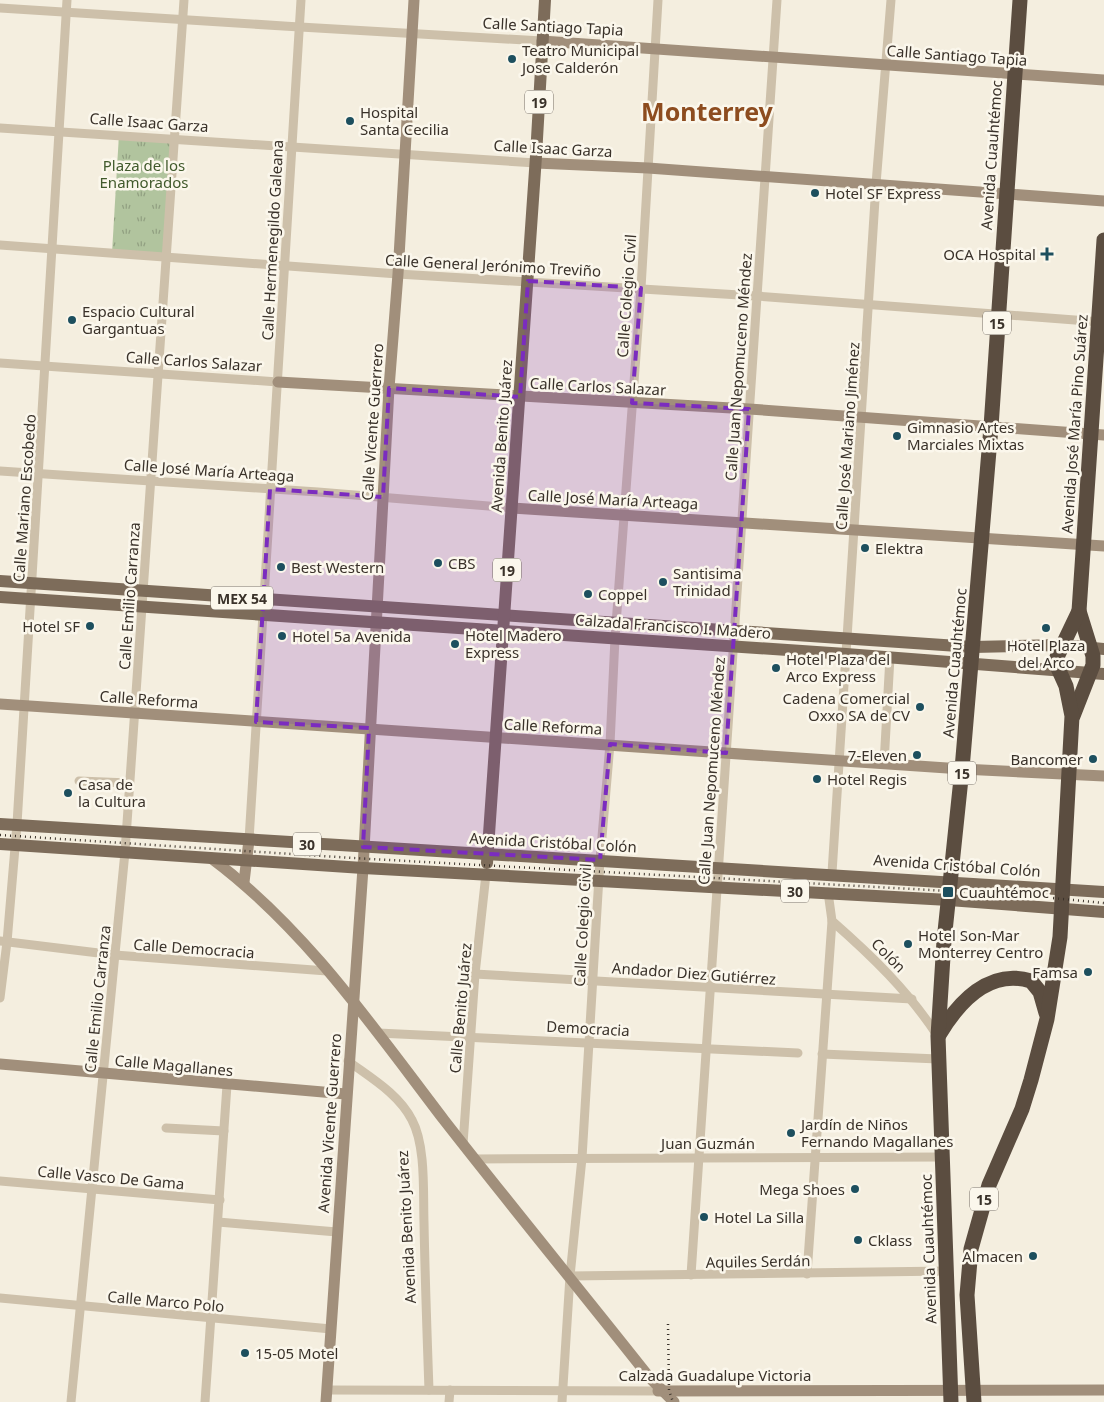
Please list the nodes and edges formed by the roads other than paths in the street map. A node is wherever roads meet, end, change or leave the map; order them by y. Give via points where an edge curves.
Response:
1 (67, 0) edge
2 (184, 0) edge
3 (301, 0) edge
4 (414, 0) edge
5 (545, 0) edge
6 (658, 0) edge
7 (777, 0) edge
8 (891, 0) edge
9 (1020, 0) edge
10 (0, 8) edge
11 (66, 12) junction
12 (182, 21) junction
13 (300, 26) junction
14 (412, 33) junction
15 (542, 41) junction
16 (655, 47) junction
17 (772, 57) junction
18 (886, 65) junction
19 (1015, 73) junction
20 (1104, 80) edge
21 (0, 128) edge
22 (58, 131) junction
23 (174, 139) junction
24 (291, 145) junction
25 (405, 153) junction
26 (536, 163) junction
27 (648, 168) junction
28 (764, 176) junction
29 (876, 184) junction
30 (1006, 194) junction
31 (1104, 201) edge
32 (1104, 240) edge
33 (0, 245) edge
34 (53, 248) junction
35 (166, 257) junction
36 (284, 265) junction
37 (398, 274) junction
38 (528, 281) junction
39 (641, 288) junction
40 (756, 296) junction
41 (869, 304) junction
42 (998, 315) junction
43 (1102, 322) edge
44 (0, 363) edge
45 (46, 366) junction
46 (158, 374) junction
47 (278, 382) junction
48 (389, 388) junction
49 (520, 397) junction
50 (632, 403) junction
51 (749, 409) junction
52 (862, 418) junction
53 (991, 427) junction
54 (1098, 435) edge
55 (0, 471) edge
56 (39, 474) junction
57 (151, 481) junction
58 (270, 489) junction
59 (383, 497) junction
60 (512, 508) junction
61 (624, 514) junction
62 (742, 522) junction
63 (854, 530) junction
64 (982, 538) junction
65 (1083, 544) junction
66 (1104, 546) edge
67 (0, 581) edge
68 (32, 583) junction
69 (142, 591) junction
70 (0, 597) edge
71 (31, 599) junction
72 (263, 599) junction
73 (376, 606) junction
74 (142, 607) junction
75 (1079, 611) junction
76 (262, 614) junction
77 (503, 616) junction
78 (375, 622) junction
79 (616, 622) junction
80 (735, 630) junction
81 (502, 632) junction
82 (615, 638) junction
83 (847, 639) junction
84 (1062, 645) junction
85 (734, 647) junction
86 (973, 647) junction
87 (1097, 648) edge
88 (846, 654) junction
89 (890, 657) junction
90 (972, 663) junction
91 (1059, 672) junction
92 (1097, 674) edge
93 (0, 704) edge
94 (25, 705) junction
95 (134, 712) junction
96 (1072, 716) junction
97 (256, 722) junction
98 (369, 728) junction
99 (496, 738) junction
100 (610, 744) junction
101 (726, 753) junction
102 (838, 761) junction
103 (884, 764) junction
104 (962, 770) junction
105 (1070, 774) junction
106 (1104, 776) edge
107 (78, 781) dead end
108 (130, 783) junction
109 (0, 824) edge
110 (17, 824) junction
111 (126, 832) junction
112 (249, 840) junction
113 (0, 844) edge
114 (15, 845) junction
115 (363, 847) junction
116 (125, 852) junction
117 (488, 855) junction
118 (211, 858) junction
119 (600, 860) junction
120 (247, 861) junction
121 (718, 867) junction
122 (362, 868) junction
123 (832, 873) junction
124 (486, 874) junction
125 (598, 881) junction
126 (951, 881) junction
127 (244, 882) junction
128 (717, 887) junction
129 (1064, 888) junction
130 (828, 892) junction
131 (1104, 892) edge
132 (949, 900) junction
133 (1062, 908) junction
134 (1104, 912) edge
135 (832, 921) junction
136 (4, 942) edge
137 (115, 955) junction
138 (327, 972) junction
139 (475, 974) junction
140 (592, 981) junction
141 (710, 988) junction
142 (826, 995) junction
143 (0, 998) edge
144 (912, 999) junction
145 (352, 1001) junction
146 (1047, 1019) junction
147 (378, 1033) junction
148 (938, 1036) junction
149 (472, 1037) junction
150 (589, 1042) junction
151 (706, 1048) junction
152 (798, 1053) dead end
153 (822, 1054) junction
154 (938, 1059) junction
155 (348, 1061) junction
156 (0, 1064) edge
157 (103, 1074) junction
158 (227, 1084) junction
159 (346, 1094) junction
160 (166, 1128) dead end
161 (224, 1131) junction
162 (463, 1144) junction
163 (699, 1157) junction
164 (816, 1157) junction
165 (942, 1157) junction
166 (582, 1158) junction
167 (475, 1159) junction
168 (0, 1181) edge
169 (93, 1189) junction
170 (220, 1200) junction
171 (218, 1222) junction
172 (337, 1232) junction
173 (947, 1271) junction
174 (807, 1274) junction
175 (691, 1275) junction
176 (570, 1276) junction
177 (0, 1298) edge
178 (80, 1307) junction
179 (211, 1320) junction
180 (330, 1329) junction
181 (429, 1390) junction
182 (450, 1390) junction
183 (562, 1390) junction
184 (1104, 1390) edge
185 (661, 1394) edge
186 (974, 1395) edge
187 (326, 1396) edge
188 (951, 1396) edge
189 (71, 1402) edge
190 (205, 1402) edge
191 (449, 1402) edge
192 (562, 1402) edge
193 (674, 1402) edge

1 - 11 street, Calle Mariano Escobedo
2 - 12 street, Calle Emilio Carranza
3 - 13 street, Calle Hermenegildo Galeana
4 - 14 street, Calle Vicente Guerrero
5 - 15 main road, Avenida Benito Juárez / 19
6 - 16 street, Calle Colegio Civil
7 - 17 street, Calle Juan Nepomuceno Méndez
8 - 18 street, Calle José Mariano Jiménez
9 - 19 highway, Avenida Cuauhtémoc / 15
10 - 11 street, Calle Santiago Tapia
11 - 12 street, Calle Santiago Tapia
11 - 22 street, Calle Mariano Escobedo
12 - 13 street, Calle Santiago Tapia
12 - 23 street, Calle Emilio Carranza
13 - 14 street, Calle Santiago Tapia
13 - 24 street, Calle Hermenegildo Galeana
14 - 15 street, Calle Santiago Tapia
14 - 25 street, Calle Vicente Guerrero
15 - 16 street, Calle Santiago Tapia
15 - 26 main road, Avenida Benito Juárez / 19
16 - 17 street, Calle Santiago Tapia
16 - 27 street, Calle Colegio Civil
17 - 18 street, Calle Santiago Tapia
17 - 28 street, Calle Juan Nepomuceno Méndez
18 - 19 street, Calle Santiago Tapia
18 - 29 street, Calle José Mariano Jiménez
19 - 20 street, Calle Santiago Tapia
19 - 30 highway, Avenida Cuauhtémoc / 15
21 - 22 street, Calle Isaac Garza
22 - 23 street, Calle Isaac Garza
22 - 34 street, Calle Mariano Escobedo
23 - 24 street, Calle Isaac Garza
23 - 35 street, Calle Emilio Carranza
24 - 25 street, Calle Isaac Garza
24 - 36 street, Calle Hermenegildo Galeana
25 - 26 street, Calle Isaac Garza
25 - 37 street, Calle Vicente Guerrero
26 - 27 street, Calle Isaac Garza
26 - 38 main road, Avenida Benito Juárez / 19
27 - 28 street, Calle Isaac Garza
27 - 39 street, Calle Colegio Civil
28 - 29 street, Calle Isaac Garza
28 - 40 street, Calle Juan Nepomuceno Méndez
29 - 30 street, Calle Isaac Garza
29 - 41 street, Calle José Mariano Jiménez
30 - 31 street, Calle Isaac Garza
30 - 42 highway, Avenida Cuauhtémoc / 15
32 - 43 highway, Avenida José María Pino Suárez / 15
33 - 34 street, Calle General Jerónimo Treviño
34 - 35 street, Calle General Jerónimo Treviño
34 - 45 street, Calle Mariano Escobedo
35 - 36 street, Calle General Jerónimo Treviño
35 - 46 street, Calle Emilio Carranza
36 - 37 street, Calle General Jerónimo Treviño
36 - 47 street, Calle Hermenegildo Galeana
37 - 38 street, Calle General Jerónimo Treviño
37 - 48 street, Calle Vicente Guerrero
38 - 39 street, Calle General Jerónimo Treviño
38 - 49 main road, Avenida Benito Juárez / 19
39 - 40 street, Calle General Jerónimo Treviño
39 - 50 street, Calle Colegio Civil
40 - 41 street, Calle General Jerónimo Treviño
40 - 51 street, Calle Juan Nepomuceno Méndez
41 - 42 street, Calle General Jerónimo Treviño
41 - 52 street, Calle José Mariano Jiménez
42 - 43 street, Calle General Jerónimo Treviño
42 - 53 highway, Avenida Cuauhtémoc / 15
43 - 54 highway, Avenida José María Pino Suárez / 15
44 - 45 street, Calle Carlos Salazar
45 - 46 street, Calle Carlos Salazar
45 - 56 street, Calle Mariano Escobedo
46 - 47 street, Calle Carlos Salazar
46 - 57 street, Calle Emilio Carranza
47 - 48 street, Calle Carlos Salazar
47 - 58 street, Calle Hermenegildo Galeana
48 - 49 street, Calle Carlos Salazar
48 - 59 street, Calle Vicente Guerrero
49 - 50 street, Calle Carlos Salazar
49 - 60 main road, Avenida Benito Juárez / 19
50 - 51 street, Calle Carlos Salazar
50 - 61 street, Calle Colegio Civil
51 - 52 street, Calle Carlos Salazar
51 - 62 street, Calle Juan Nepomuceno Méndez
52 - 53 street, Calle Carlos Salazar
52 - 63 street, Calle José Mariano Jiménez
53 - 54 street, Calle Carlos Salazar
53 - 64 highway, Avenida Cuauhtémoc / 15
54 - 65 highway, Avenida José María Pino Suárez / 15
55 - 56 street, Calle José María Arteaga
56 - 57 street, Calle José María Arteaga
56 - 68 street, Calle Mariano Escobedo
57 - 58 street, Calle José María Arteaga
57 - 69 street, Calle Emilio Carranza
58 - 59 street, Calle José María Arteaga
58 - 72 street, Calle Hermenegildo Galeana
59 - 60 street, Calle José María Arteaga
59 - 73 street, Calle Vicente Guerrero
60 - 61 street, Calle José María Arteaga
60 - 77 main road, Avenida Benito Juárez / 19
61 - 62 street, Calle José María Arteaga
61 - 79 street, Calle Colegio Civil
62 - 63 street, Calle José María Arteaga
62 - 80 street, Calle Juan Nepomuceno Méndez
63 - 64 street, Calle José María Arteaga
63 - 83 street, Calle José Mariano Jiménez
64 - 65 street, Calle José María Arteaga
64 - 86 highway, Avenida Cuauhtémoc / 15
65 - 66 street, Calle José María Arteaga
65 - 75 highway, Avenida José María Pino Suárez / 15
67 - 68 main road, Calzada Francisco I. Madero / MEX 54
68 - 69 main road, Calzada Francisco I. Madero / MEX 54
68 - 71 street, Calle Mariano Escobedo
69 - 72 main road, Calzada Francisco I. Madero / MEX 54
69 - 74 street, Calle Emilio Carranza
70 - 71 main road, Calzada Francisco I. Madero / MEX 54
71 - 74 main road, Calzada Francisco I. Madero / MEX 54
71 - 94 street, Calle Mariano Escobedo
72 - 73 main road, Calzada Francisco I. Madero / MEX 54
72 - 76 street, Calle Hermenegildo Galeana
73 - 77 main road, Calzada Francisco I. Madero / MEX 54
73 - 78 street, Calle Vicente Guerrero
74 - 76 main road, Calzada Francisco I. Madero / MEX 54
74 - 95 street, Calle Emilio Carranza
75 - 84 highway, Avenida José María Pino Suárez / 15
75 - 87 highway, Avenida José María Pino Suárez / 15
76 - 78 main road, Calzada Francisco I. Madero / MEX 54
76 - 97 street, Calle Hermenegildo Galeana
77 - 79 main road, Calzada Francisco I. Madero
77 - 81 main road, Avenida Benito Juárez / 19
78 - 81 main road, Calzada Francisco I. Madero / MEX 54
78 - 98 street, Calle Vicente Guerrero
79 - 80 main road, Calzada Francisco I. Madero
79 - 82 street, Calle Colegio Civil
80 - 83 main road, Calzada Francisco I. Madero
80 - 85 street, Calle Juan Nepomuceno Méndez
81 - 82 main road, Calzada Francisco I. Madero
81 - 99 main road, Avenida Benito Juárez / 19
82 - 85 main road, Calzada Francisco I. Madero
82 - 100 street, Calle Colegio Civil
83 - 86 main road, Calzada Francisco I. Madero
83 - 88 street, Calle José Mariano Jiménez
84 - 86 main road, Calzada Francisco I. Madero
84 - 87 main road, Calzada Francisco I. Madero
84 - 91 highway, Avenida José María Pino Suárez / 15 via 1057,658
85 - 88 main road, Calzada Francisco I. Madero
85 - 101 street, Calle Juan Nepomuceno Méndez
86 - 90 highway, Avenida Cuauhtémoc / 15
87 - 92 highway, Avenida José María Pino Suárez / 15 via 1093,656
88 - 89 main road, Calzada Francisco I. Madero
88 - 102 street, Calle José Mariano Jiménez
89 - 90 main road, Calzada Francisco I. Madero
89 - 103 street
90 - 91 main road, Calzada Francisco I. Madero
90 - 104 highway, Avenida Cuauhtémoc / 15
91 - 92 main road, Calzada Francisco I. Madero
91 - 96 highway, Avenida José María Pino Suárez / 15 via 1066,686
92 - 96 highway, Avenida José María Pino Suárez / 15
93 - 94 street, Calle Reforma
94 - 95 street, Calle Reforma
94 - 110 street, Calle Mariano Escobedo
95 - 97 street, Calle Reforma
95 - 108 street, Calle Emilio Carranza
96 - 105 highway, Avenida José María Pino Suárez / 15
97 - 98 street, Calle Reforma
97 - 112 street, Calle Hermenegildo Galeana
98 - 99 street, Calle Reforma
98 - 115 street, Calle Vicente Guerrero
99 - 100 street, Calle Reforma
99 - 117 main road, Avenida Benito Juárez / 19
100 - 101 street, Calle Reforma
100 - 119 street, Calle Colegio Civil
101 - 102 street, Calle Reforma
101 - 121 street, Calle Juan Nepomuceno Méndez
102 - 103 street, Calle Reforma
102 - 123 street, Calle José Mariano Jiménez
103 - 104 street, Calle Reforma
104 - 105 street, Calle Reforma
104 - 126 highway, Avenida Cuauhtémoc / 15
105 - 106 street, Calle Reforma
105 - 129 highway, Avenida José María Pino Suárez / 15
107 - 108 street
108 - 111 street, Calle Emilio Carranza
109 - 110 main road, Avenida Cristóbal Colón / 30
110 - 111 main road, Avenida Cristóbal Colón / 30
110 - 114 street, Calle Mariano Escobedo
111 - 112 main road, Avenida Cristóbal Colón / 30
111 - 116 street, Calle Emilio Carranza
112 - 115 main road, Avenida Cristóbal Colón / 30
112 - 120 street
113 - 114 main road, 30
114 - 116 main road, 30
114 - 136 street, Calle Mariano Escobedo
115 - 117 main road, Avenida Cristóbal Colón / 30
115 - 122 street, Avenida Vicente Guerrero
116 - 118 main road, 30
116 - 137 street, Calle Emilio Carranza
117 - 119 main road, Avenida Cristóbal Colón / 30
117 - 124 main road, Avenida Benito Juárez / 19
118 - 120 main road, 30
118 - 127 street
119 - 121 main road, Avenida Cristóbal Colón / 30
119 - 125 street, Calle Colegio Civil
120 - 122 main road, 30
120 - 127 street
121 - 123 main road, Avenida Cristóbal Colón / 30
121 - 128 street, Calle Juan Nepomuceno Méndez
122 - 124 main road, 30
122 - 145 street, Avenida Vicente Guerrero
123 - 126 main road, Avenida Cristóbal Colón / 30
124 - 125 main road, 30
124 - 139 street, Calle Benito Juárez / 19
125 - 128 main road, 30
125 - 140 street, Calle Colegio Civil
126 - 129 main road, Avenida Cristóbal Colón / 30
126 - 132 highway, Avenida Cuauhtémoc / 15
127 - 138 street via 286,922
128 - 130 main road, 30
128 - 141 street, Calle Juan Nepomuceno Méndez
129 - 131 main road, Avenida Cristóbal Colón / 30
129 - 133 highway, Avenida José María Pino Suárez / 15
130 - 132 main road, 30
130 - 135 street
132 - 133 main road, 30
132 - 148 highway, Avenida Cuauhtémoc / 15
133 - 134 main road, 30
133 - 146 highway, Avenida José María Pino Suárez / 15
135 - 142 street
135 - 144 street, Colón via 869,952
136 - 137 street, Calle Democracia
136 - 143 street, Calle Mariano Escobedo
137 - 138 street, Calle Democracia
137 - 157 street, Calle Emilio Carranza
138 - 145 street
139 - 140 street, Andador Diez Gutiérrez
139 - 149 street, Calle Benito Juárez / 19
140 - 141 street, Andador Diez Gutiérrez
140 - 150 street, Calle Colegio Civil
141 - 142 street, Andador Diez Gutiérrez
141 - 151 street, Calle Juan Nepomuceno Méndez
142 - 144 street, Andador Diez Gutiérrez
142 - 153 street
144 - 148 street, Colón
145 - 147 street
145 - 155 street, Avenida Vicente Guerrero
146 - 148 highway via 1037,986 1023,979 1012,979 989,984 969,995
146 - 186 highway, Avenida José María Pino Suárez / 15 via 1026,1097 989,1185 971,1249 967,1294
147 - 149 street, Democracia
147 - 162 street
148 - 154 highway, Avenida Cuauhtémoc / 15
149 - 150 street, Democracia
149 - 162 street, Calle Benito Juárez / 19
150 - 151 street, Democracia
150 - 166 street, Calle Colegio Civil
151 - 152 street, Democracia
151 - 163 street, Calle Juan Nepomuceno Méndez
153 - 154 street
153 - 164 street
154 - 165 highway, Avenida Cuauhtémoc / 15
155 - 159 street, Avenida Vicente Guerrero
155 - 181 street, Avenida Benito Juárez via 388,1090 414,1122 423,1198
156 - 157 street, Calle Magallanes
157 - 158 street, Calle Magallanes
157 - 169 street, Calle Emilio Carranza
158 - 159 street, Calle Magallanes
158 - 161 street
159 - 172 street, Avenida Vicente Guerrero
160 - 161 street
161 - 170 street
162 - 167 street
163 - 164 street, Juan Guzmán
163 - 166 street, Juan Guzmán
163 - 175 street, Calle Juan Nepomuceno Méndez
164 - 165 street, Juan Guzmán
164 - 174 street
165 - 173 highway, Avenida Cuauhtémoc / 15
166 - 167 street, Juan Guzmán
166 - 176 street, Calle Colegio Civil
167 - 176 street
168 - 169 street, Calle Vasco De Gama
169 - 170 street, Calle Vasco De Gama
169 - 178 street, Calle Emilio Carranza
170 - 171 street
171 - 172 street
171 - 179 street
172 - 180 street, Avenida Vicente Guerrero
173 - 174 street, Aquiles Serdán
173 - 188 highway, Avenida Cuauhtémoc / 15
174 - 175 street, Aquiles Serdán
175 - 176 street, Aquiles Serdán
176 - 183 street, Calle Colegio Civil
176 - 185 street
177 - 178 street, Calle Marco Polo
178 - 179 street, Calle Marco Polo
178 - 189 street, Calle Emilio Carranza
179 - 180 street, Calle Marco Polo
179 - 190 street
180 - 187 street, Avenida Vicente Guerrero
181 - 182 street, Calzada Guadalupe Victoria
181 - 187 street, Calzada Guadalupe Victoria
182 - 183 street, Calzada Guadalupe Victoria
182 - 191 street
183 - 185 street, Calzada Guadalupe Victoria
183 - 192 street, Calle Colegio Civil
184 - 186 street, Calzada Guadalupe Victoria
185 - 188 street, Calzada Guadalupe Victoria
185 - 193 street
186 - 188 street, Calzada Guadalupe Victoria

